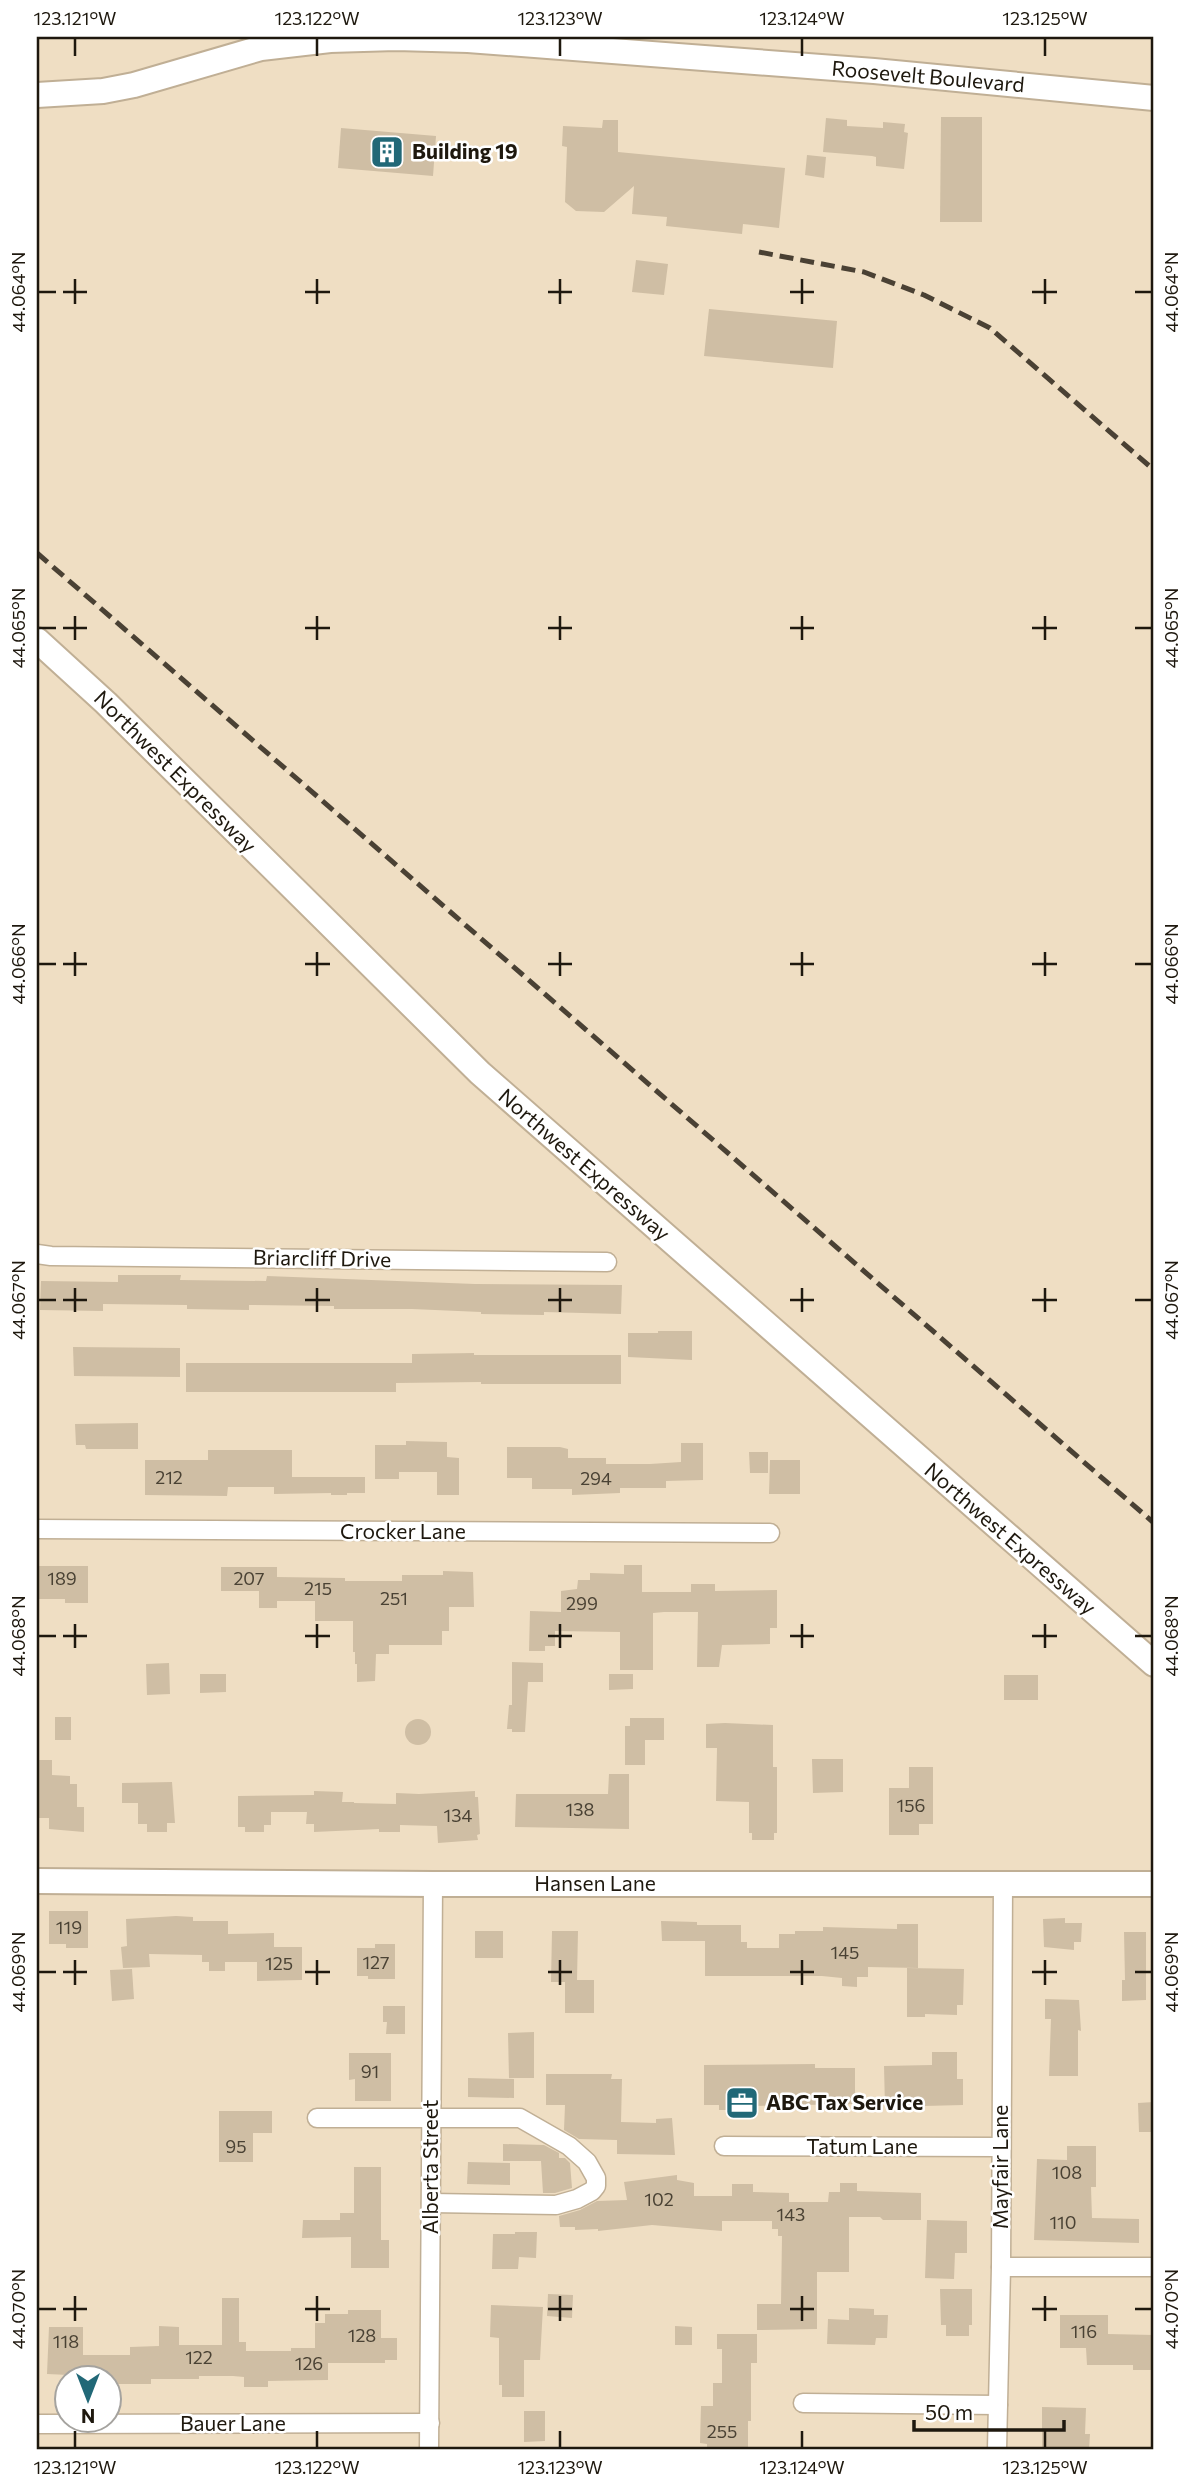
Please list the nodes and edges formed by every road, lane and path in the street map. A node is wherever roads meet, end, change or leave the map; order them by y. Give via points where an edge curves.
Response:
1 (468, 38) edge
2 (37, 95) edge
3 (1154, 97) edge
4 (37, 640) edge
5 (37, 1254) edge
6 (607, 1262) dead end
7 (37, 1530) edge
8 (770, 1533) dead end
9 (1154, 1664) edge
10 (37, 1881) edge
11 (433, 1884) junction
12 (1003, 1884) junction
13 (1154, 1884) edge
14 (317, 2118) dead end
15 (431, 2118) junction
16 (724, 2146) dead end
17 (1000, 2147) junction
18 (431, 2203) junction
19 (1001, 2267) junction
20 (1154, 2267) edge
21 (803, 2403) dead end
22 (998, 2405) junction
23 (430, 2423) junction
24 (37, 2424) edge
25 (429, 2450) edge
26 (997, 2450) edge

1 - 2 main road, Roosevelt Boulevard via 330,40 261,48 124,87
1 - 3 main road, Roosevelt Boulevard
4 - 9 main road, Northwest Expressway via 480,1073
5 - 6 street, Briarcliff Drive
7 - 8 street, Crocker Lane
10 - 11 main road, Hansen Lane
11 - 12 main road, Hansen Lane
11 - 15 street, Alberta Street
12 - 13 main road, Hansen Lane
12 - 17 street, Mayfair Lane
14 - 15 street
15 - 18 street, Alberta Street
15 - 18 street via 520,2118 587,2162 596,2186 561,2205
16 - 17 street, Tatum Lane
17 - 19 street, Mayfair Lane
18 - 23 street, Alberta Street
19 - 20 street
19 - 22 street, Mayfair Lane
21 - 22 street
22 - 26 street, Mayfair Lane
23 - 24 street, Bauer Lane
23 - 25 street, Alberta Street

